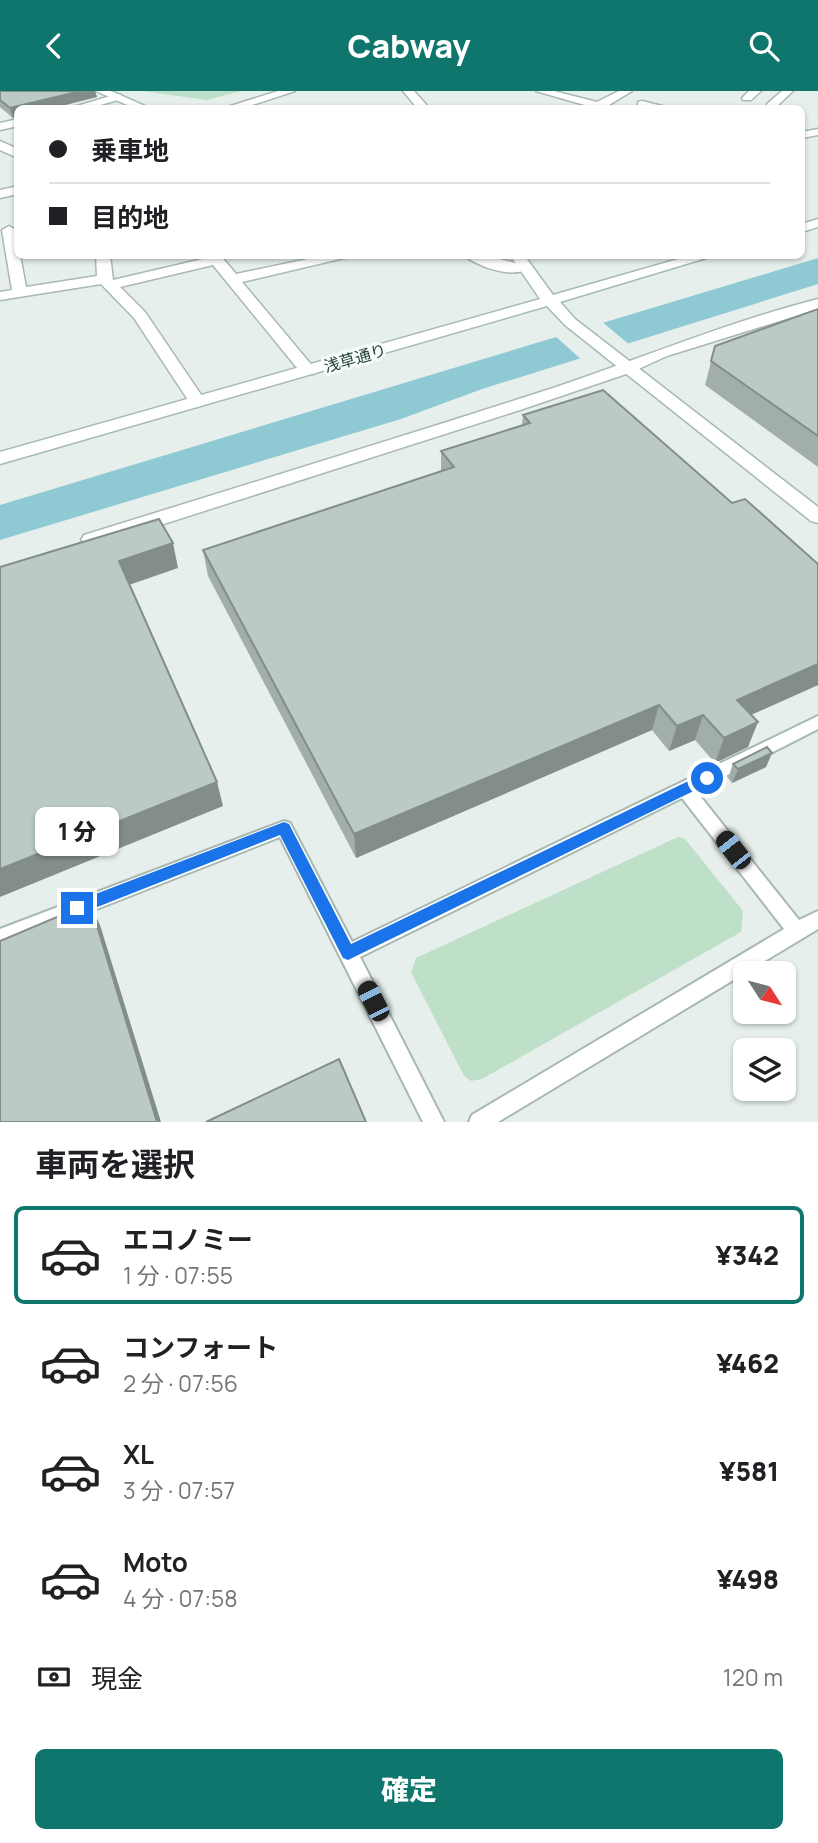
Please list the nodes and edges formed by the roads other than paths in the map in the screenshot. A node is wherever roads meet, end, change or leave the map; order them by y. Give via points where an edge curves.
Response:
1 (101, 91) edge
2 (290, 91) edge
3 (408, 91) edge
4 (541, 91) edge
5 (628, 91) edge
6 (788, 91) edge
7 (271, 96) junction
8 (117, 97) junction
9 (289, 104) dead end
10 (87, 105) edge
11 (137, 105) edge
12 (240, 105) edge
13 (421, 105) edge
14 (589, 105) edge
15 (600, 105) edge
16 (772, 105) edge
17 (9, 230) dead end
18 (7, 249) edge
19 (108, 259) edge
20 (209, 259) edge
21 (214, 259) edge
22 (330, 259) edge
23 (481, 259) edge
24 (696, 259) edge
25 (520, 261) edge
26 (230, 279) junction
27 (107, 282) junction
28 (19, 293) junction
29 (0, 296) edge
30 (551, 303) junction
31 (818, 305) edge
32 (622, 365) junction
33 (308, 371) junction
34 (198, 402) junction
35 (0, 458) edge
36 (818, 517) edge
37 (79, 543) edge
38 (818, 722) edge
39 (685, 789) junction
40 (818, 919) edge
41 (797, 932) junction
42 (0, 938) edge
43 (348, 953) junction
44 (434, 1122) edge
45 (479, 1122) edge

1 - 8 street
2 - 7 street
3 - 13 street
4 - 14 street
5 - 15 street
6 - 16 street
7 - 9 street
7 - 12 street
8 - 10 street
8 - 11 street
17 - 18 street
18 - 28 street
19 - 27 street
20 - 27 street
21 - 26 street
22 - 26 street
23 - 25 street via 502,267
24 - 30 street, 浅草通り
25 - 30 street
26 - 33 street
27 - 28 street
27 - 34 street via 140,315
28 - 29 street
30 - 32 street
30 - 33 street, 浅草通り
31 - 32 street
32 - 36 street
32 - 37 street
33 - 34 street, 浅草通り
34 - 35 street, 浅草通り
38 - 39 lane
39 - 41 lane
39 - 43 lane
40 - 41 lane
41 - 45 lane
42 - 43 lane via 284,828
43 - 44 lane

